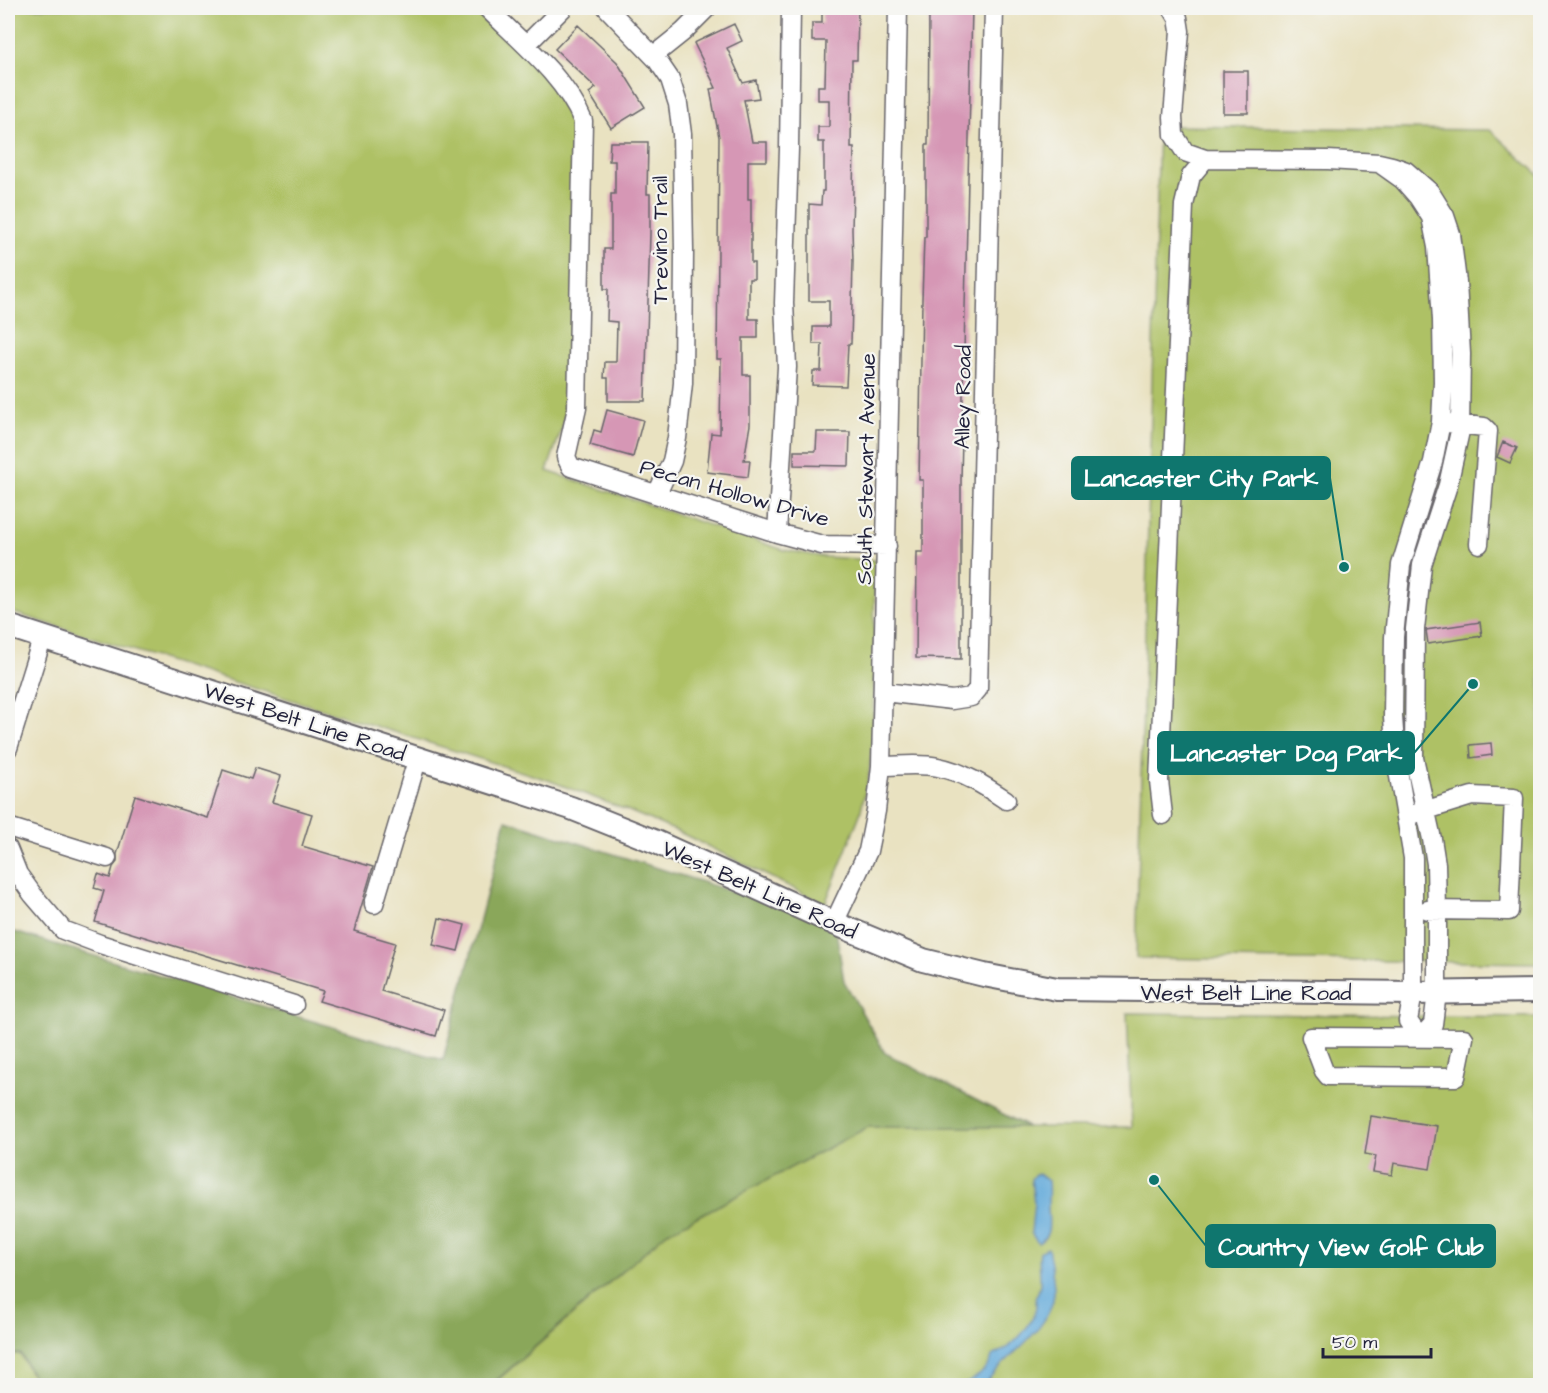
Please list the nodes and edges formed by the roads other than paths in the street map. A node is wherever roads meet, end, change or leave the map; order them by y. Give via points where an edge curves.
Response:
1 (487, 8) edge
2 (563, 8) edge
3 (607, 8) edge
4 (707, 8) edge
5 (791, 8) edge
6 (898, 8) edge
7 (994, 8) edge
8 (1172, 8) edge
9 (526, 45) junction
10 (653, 56) junction
11 (1205, 159) junction
12 (1452, 395) junction
13 (1441, 422) junction
14 (1460, 425) junction
15 (657, 495) junction
16 (777, 533) junction
17 (1479, 544) dead end
18 (887, 546) junction
19 (1396, 609) junction
20 (1417, 609) junction
21 (8, 626) edge
22 (43, 636) junction
23 (884, 692) junction
24 (8, 748) edge
25 (418, 757) junction
26 (881, 766) junction
27 (1407, 774) junction
28 (1006, 800) dead end
29 (1424, 810) junction
30 (1163, 815) dead end
31 (1405, 817) junction
32 (8, 827) edge
33 (8, 849) edge
34 (107, 858) dead end
35 (375, 904) dead end
36 (1413, 910) junction
37 (1437, 910) junction
38 (834, 923) junction
39 (1540, 991) edge
40 (1413, 993) junction
41 (1437, 993) junction
42 (294, 1005) dead end
43 (1420, 1038) junction

1 - 9 street
2 - 9 street
3 - 10 street, Trevino Trail
4 - 10 street
5 - 16 street via 784,303 787,367
6 - 18 street, South Stewart Avenue
7 - 23 street, Alley Road via 978,689 971,698 952,700
8 - 11 street via 1180,31 1174,135 1185,152
9 - 15 street, Pecan Hollow Drive via 575,102 583,121 577,408 566,457 572,468
10 - 15 street, Trevino Trail via 670,79 678,104 684,250 683,383 677,438
11 - 12 street via 1379,163 1403,180 1431,217 1448,282 1442,320
11 - 30 street via 1191,176 1184,205 1159,781
12 - 13 street
12 - 14 street
13 - 14 street
13 - 19 street via 1401,565
14 - 17 street via 1484,427 1488,431
14 - 20 street via 1453,466 1422,565
15 - 16 street, Pecan Hollow Drive
16 - 18 street, Pecan Hollow Drive via 822,545
18 - 23 street, South Stewart Avenue
19 - 20 street
19 - 27 street via 1393,717
20 - 27 street
21 - 22 main road, West Belt Line Road
22 - 24 street
22 - 25 main road, West Belt Line Road
23 - 26 street, South Stewart Avenue
25 - 35 street
25 - 38 main road, West Belt Line Road via 624,829
26 - 28 street via 937,767 982,784
26 - 38 street, South Stewart Avenue via 868,851
27 - 29 street
27 - 31 street
29 - 31 street
29 - 37 street via 1436,864
29 - 37 street via 1472,796 1514,798 1509,912
31 - 36 street via 1413,858
32 - 34 street
33 - 42 street via 18,874 63,930
36 - 37 street
36 - 40 street
37 - 41 street
38 - 40 main road, West Belt Line Road via 923,960 1058,989
39 - 41 main road, West Belt Line Road
40 - 41 main road, West Belt Line Road
40 - 43 street via 1408,1021
41 - 43 street via 1433,1024
43 - 43 street via 1399,1038 1311,1037 1328,1076 1456,1077 1464,1038

